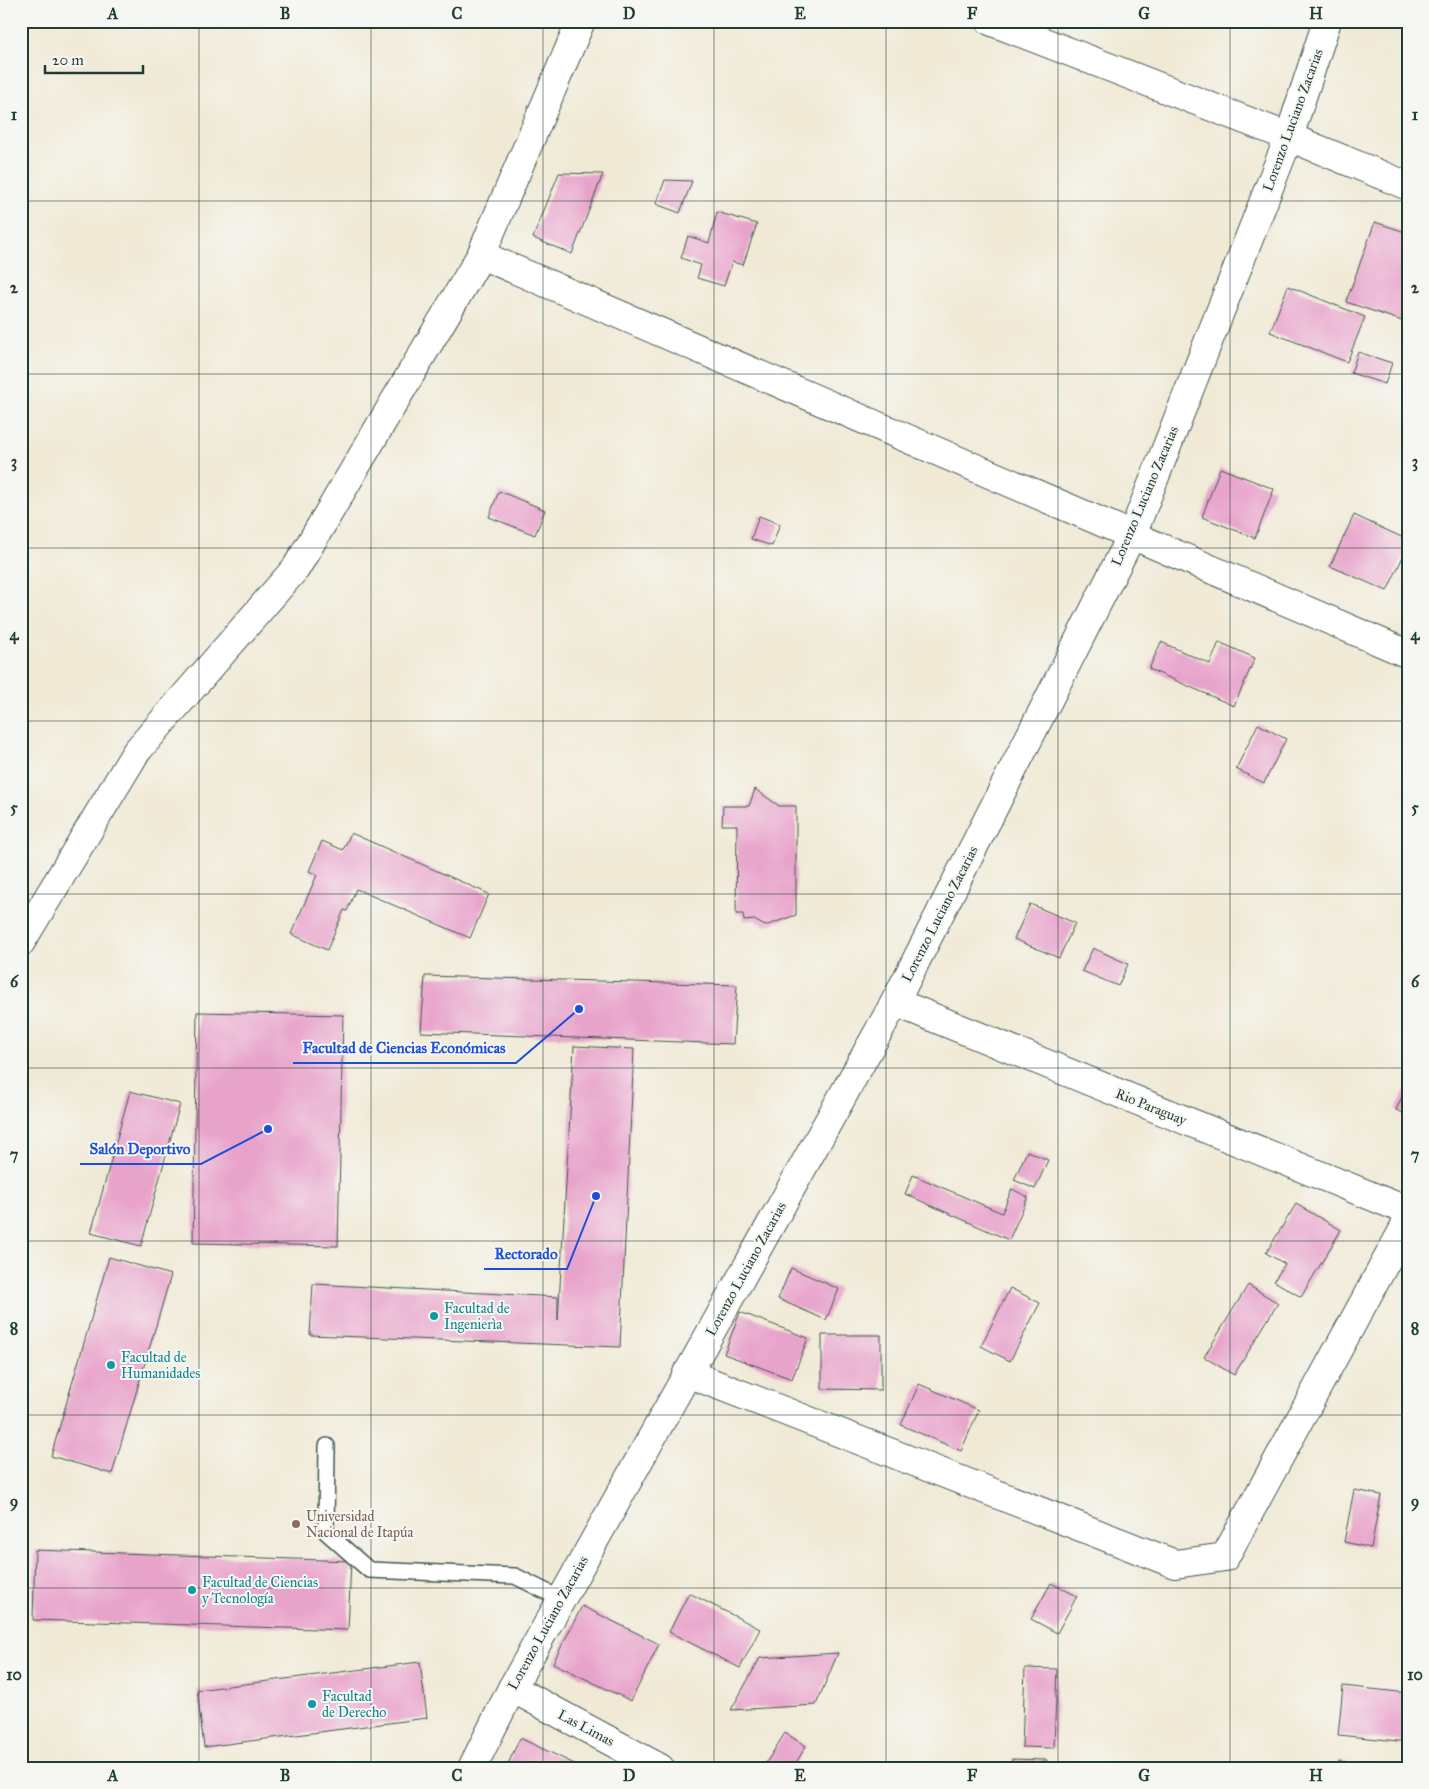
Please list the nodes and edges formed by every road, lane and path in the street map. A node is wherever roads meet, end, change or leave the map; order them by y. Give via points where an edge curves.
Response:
1 (581, 21) edge
2 (990, 21) edge
3 (1327, 21) edge
4 (1289, 137) junction
5 (1408, 186) edge
6 (481, 255) junction
7 (1132, 535) junction
8 (1408, 654) edge
9 (21, 942) edge
10 (895, 1002) junction
11 (1408, 1211) edge
12 (1408, 1221) edge
13 (688, 1373) junction
14 (327, 1446) dead end
15 (561, 1599) junction
16 (512, 1688) junction
17 (472, 1768) edge
18 (660, 1768) edge

1 - 6 street
2 - 4 street
3 - 4 street, Lorenzo Luciano Zacarias
4 - 5 street
4 - 7 street, Lorenzo Luciano Zacarias
6 - 7 street
6 - 9 street via 296,568 136,752
7 - 8 street
7 - 10 street, Lorenzo Luciano Zacarias
10 - 11 street, Rio Paraguay
10 - 13 street, Lorenzo Luciano Zacarias
12 - 13 street via 1225,1557 1175,1564
13 - 15 street, Lorenzo Luciano Zacarias
14 - 15 lane via 326,1532 369,1570 516,1576
15 - 16 street, Lorenzo Luciano Zacarias
16 - 17 street, Lorenzo Luciano Zacarias
16 - 18 street, Las Limas

